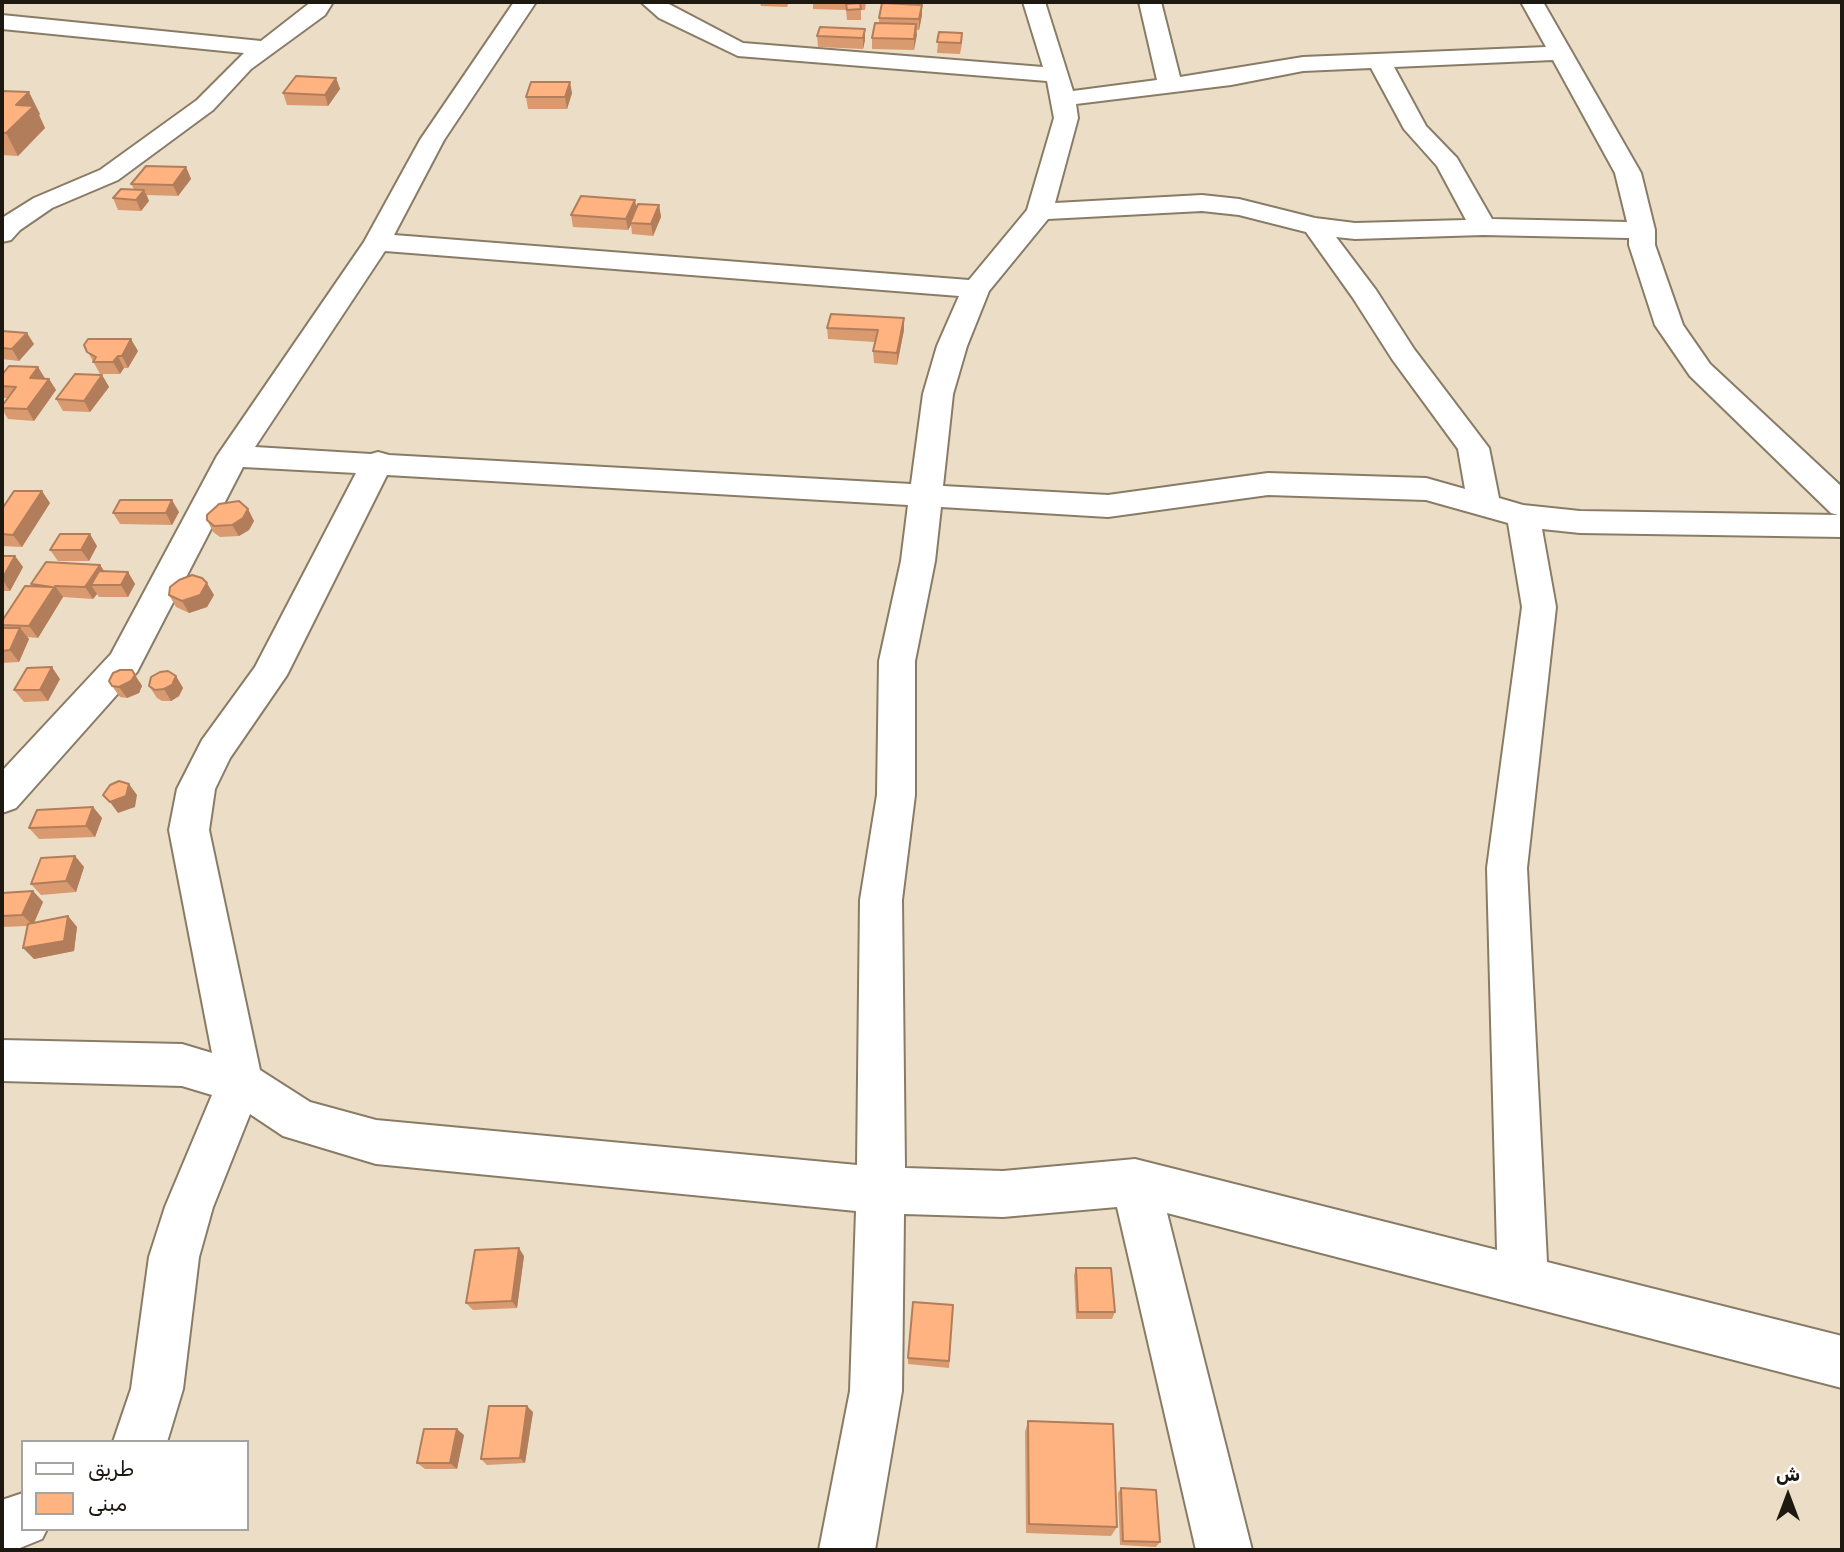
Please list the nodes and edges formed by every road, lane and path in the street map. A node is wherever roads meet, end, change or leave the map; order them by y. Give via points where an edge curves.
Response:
1 (322, 2) edge
2 (525, 2) edge
3 (652, 2) edge
4 (1034, 2) edge
5 (1150, 2) edge
6 (1532, 2) edge
7 (2, 22) edge
8 (262, 48) junction
9 (1559, 53) junction
10 (1379, 61) junction
11 (1170, 86) junction
12 (1060, 87) junction
13 (2, 202) edge
14 (43, 203) junction
15 (1040, 212) junction
16 (1315, 226) junction
17 (1483, 227) junction
18 (1642, 230) junction
19 (2, 234) edge
20 (377, 242) junction
21 (976, 289) junction
22 (233, 456) junction
23 (378, 462) junction
24 (925, 497) junction
25 (1484, 504) junction
26 (1842, 505) edge
27 (1523, 516) junction
28 (1842, 526) edge
29 (2, 797) edge
30 (2, 1060) edge
31 (240, 1082) junction
32 (1135, 1182) junction
33 (881, 1190) junction
34 (1523, 1280) junction
35 (1842, 1362) edge
36 (141, 1440) edge
37 (21, 1521) edge
38 (2, 1527) edge
39 (847, 1550) edge
40 (1224, 1550) edge

1 - 8 street via 293,29
2 - 20 street via 432,140
3 - 12 street via 738,49
4 - 12 street
5 - 11 street
6 - 9 street
7 - 8 street
8 - 14 street via 205,105 108,175
9 - 10 street
9 - 18 street via 1628,173
10 - 11 street via 1303,64
10 - 17 street via 1416,130 1448,163
11 - 12 street
12 - 15 street via 1066,118
13 - 14 street
14 - 19 street
15 - 16 street via 1202,204 1239,207
15 - 21 street
16 - 17 street via 1403,232
16 - 25 street via 1473,448
17 - 18 street
18 - 26 street via 1648,267 1669,325 1700,370
20 - 21 street
20 - 22 street
21 - 24 street via 938,394
22 - 23 street
22 - 29 street via 124,663
23 - 24 street
23 - 31 street via 269,675 215,750 196,789 189,830
24 - 25 street via 1108,506 1268,484 1426,489
24 - 33 street via 918,561 897,661 896,794 881,900
25 - 27 street
27 - 28 street via 1580,522
27 - 34 street via 1539,607 1507,868
30 - 31 street via 182,1065
31 - 33 street via 299,1121 376,1142
31 - 36 street via 189,1207 174,1257 157,1389
32 - 33 street via 1003,1194
32 - 34 street
32 - 40 street
33 - 39 street via 876,1391
34 - 35 street
37 - 38 street

